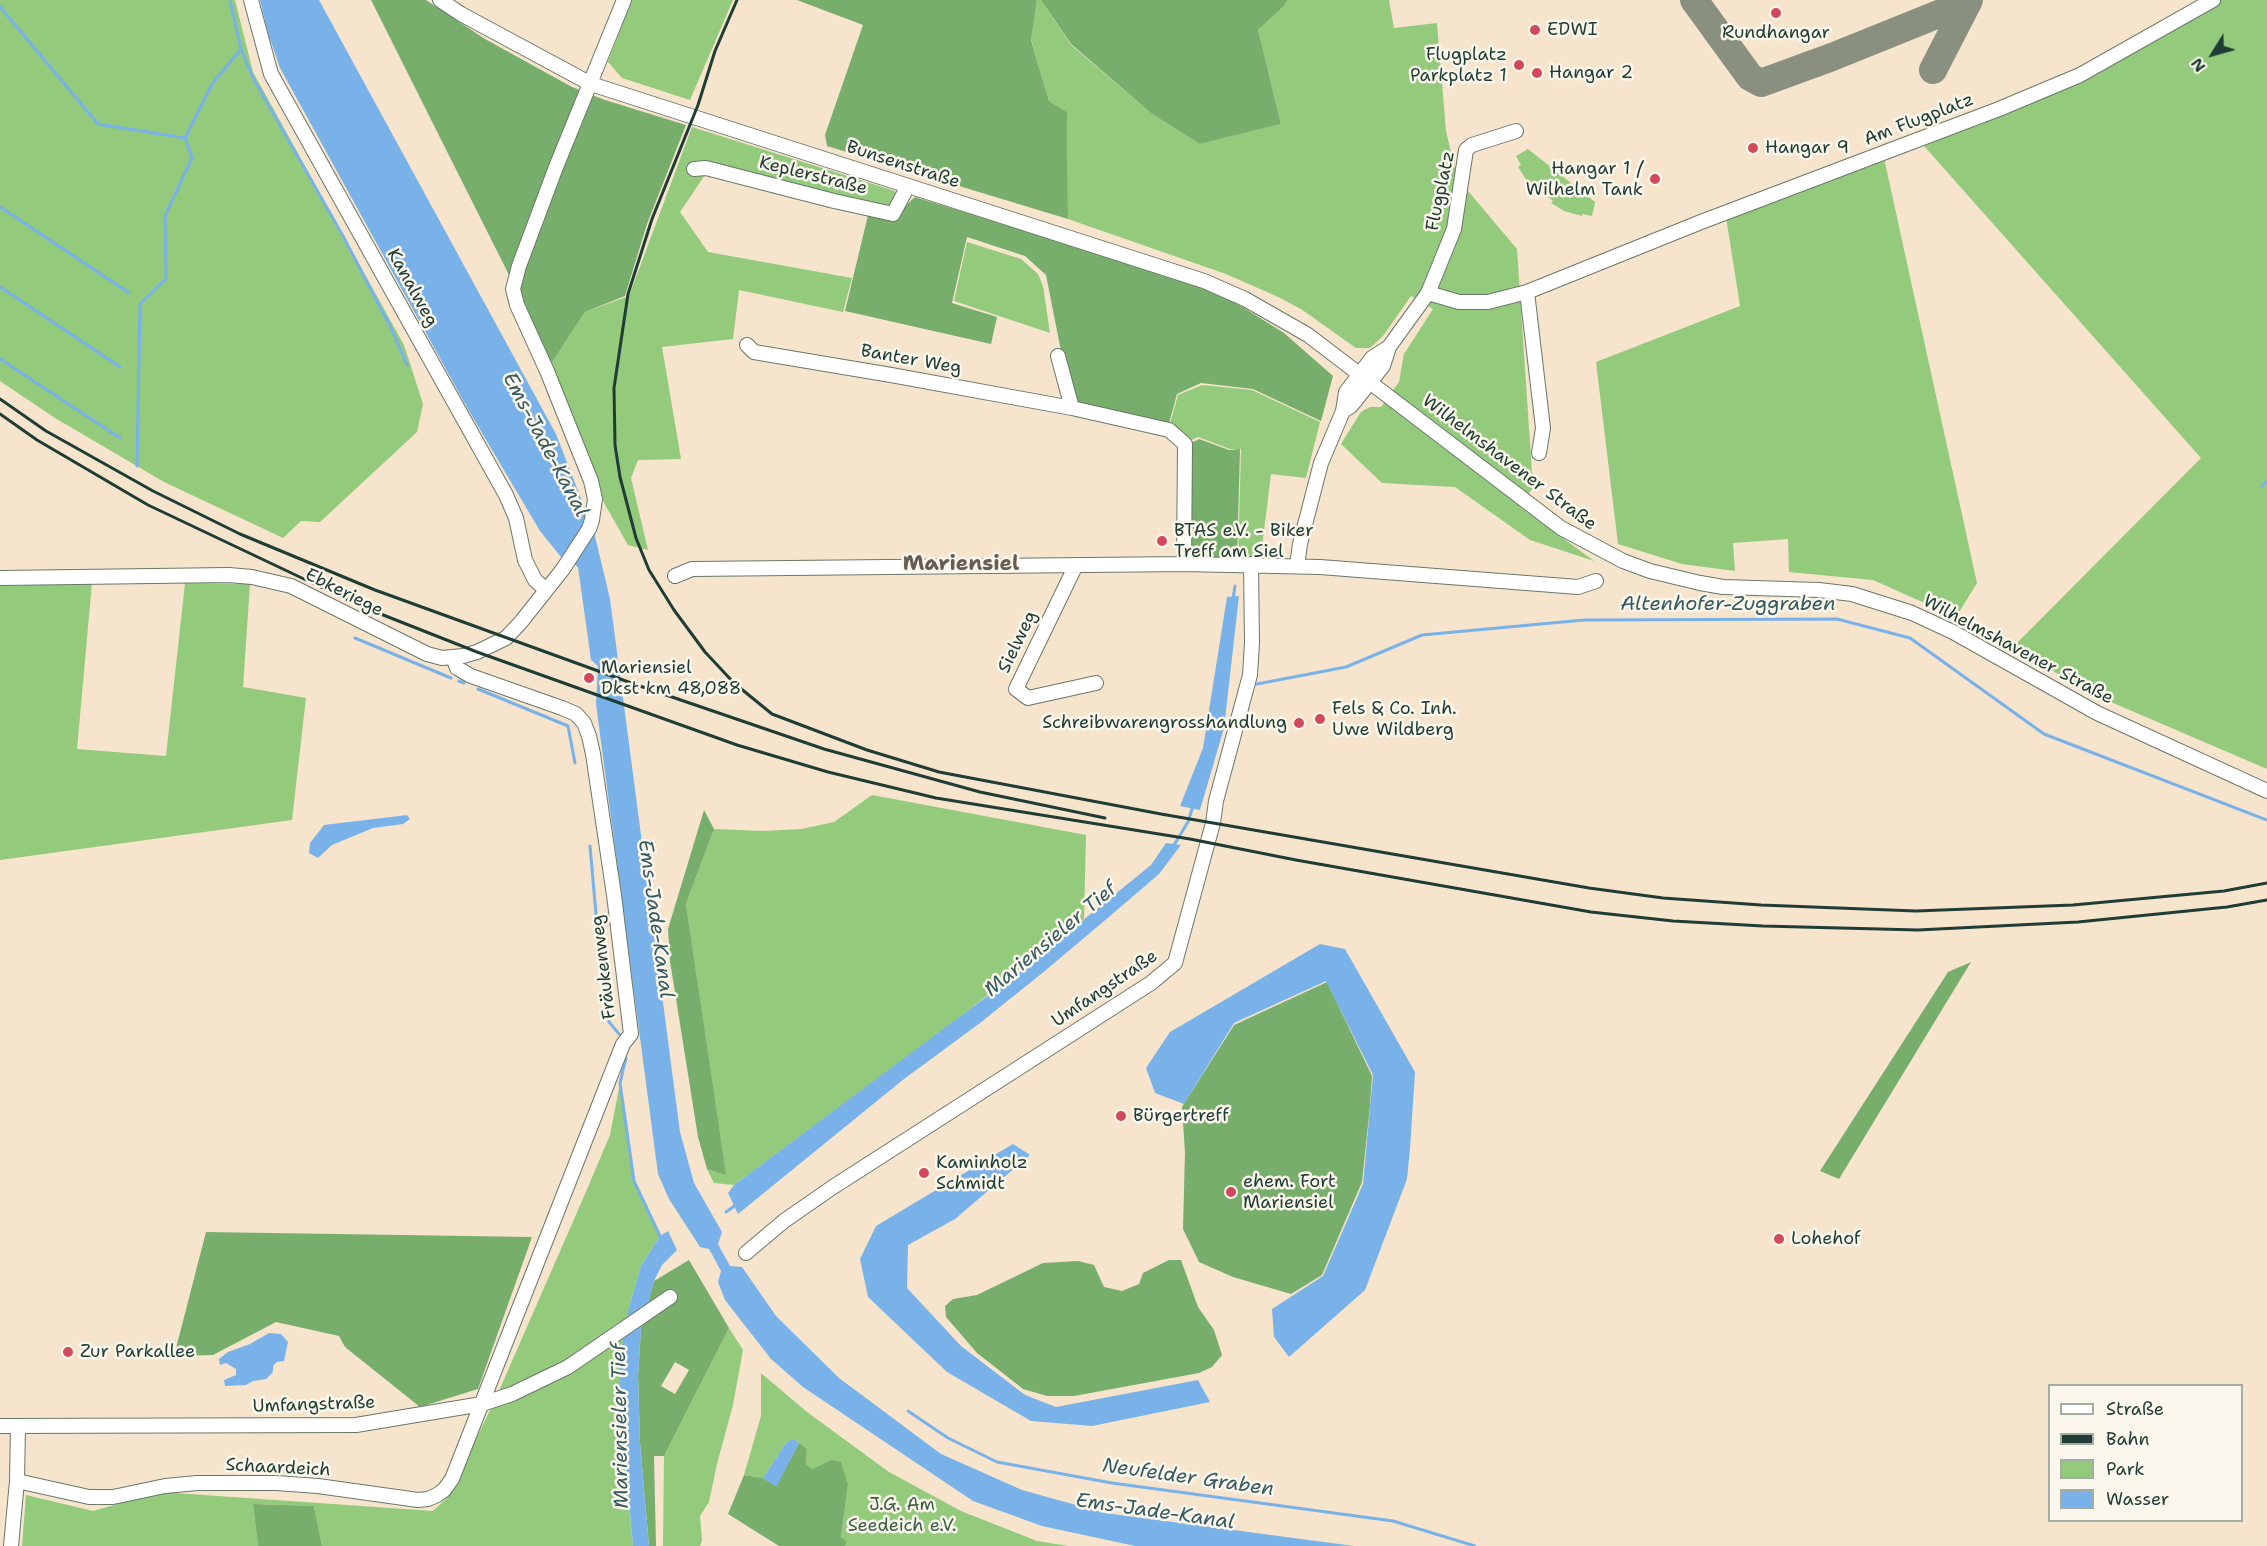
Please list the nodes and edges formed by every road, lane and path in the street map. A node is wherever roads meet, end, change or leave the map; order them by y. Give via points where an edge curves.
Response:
1 (251, 0) edge
2 (440, 0) edge
3 (624, 0) edge
4 (2213, 0) edge
5 (591, 84) junction
6 (1515, 131) dead end
7 (694, 169) dead end
8 (908, 186) junction
9 (1204, 280) joint
10 (1527, 291) junction
11 (1428, 293) junction
12 (747, 345) dead end
13 (1058, 356) dead end
14 (1365, 377) junction
15 (1072, 408) junction
16 (1539, 453) dead end
17 (1184, 564) junction
18 (1251, 564) junction
19 (1297, 566) junction
20 (1075, 567) junction
21 (675, 576) dead end
22 (0, 578) edge
23 (1596, 581) dead end
24 (546, 590) junction
25 (453, 657) junction
26 (1096, 683) dead end
27 (2267, 791) edge
28 (746, 1253) dead end
29 (670, 1297) dead end
30 (482, 1404) junction
31 (0, 1426) edge
32 (18, 1426) junction
33 (16, 1481) junction
34 (11, 1546) edge

1 - 24 street, Kanalweg via 271,74 506,495 516,518 525,560 535,580
2 - 5 street, Bunsenstraße
3 - 5 street
4 - 10 street, Am Flugplatz via 2080,75
5 - 8 street, Bunsenstraße
5 - 24 street, Ebkeriege via 556,166 513,289 595,499 589,529
6 - 11 street, Flugplatz via 1466,150 1454,229
7 - 8 street, Keplerstraße via 706,168 893,214
8 - 9 street, Bunsenstraße
9 - 14 street, Wilhelmshavener Straße via 1285,320
10 - 11 street, Am Flugplatz via 1488,302 1459,302
10 - 16 street via 1543,428
11 - 14 street, Flugplatz via 1389,347 1377,354
12 - 15 street, Banter Weg via 754,352
13 - 15 street
14 - 19 street via 1346,392 1343,411 1321,463
14 - 27 street, Wilhelmshavener Straße via 1561,528 1623,561 1700,584 1852,594 1912,613 2106,718
15 - 17 street, Banter Weg via 1169,429 1185,444
17 - 18 street
17 - 20 street
18 - 19 street
18 - 28 street, Umfangstraße via 1252,643 1245,696 1175,963 1151,983 825,1193
19 - 23 street via 1578,587
20 - 21 street via 692,569
20 - 26 street, Sielweg via 1011,691 1028,698
22 - 25 street, Ebkeriege via 252,577 291,586 427,654
24 - 25 street, Ebkeriege via 506,638 477,652
25 - 30 street, Fräukenweg via 458,668 471,676 562,708 584,723 593,754 630,1034
29 - 30 street, Umfangstraße via 567,1367
30 - 32 street, Umfangstraße via 356,1425
30 - 33 street, Schaardeich via 452,1479 444,1490 428,1499 276,1483 197,1483 113,1497 89,1497
31 - 32 street, Umfangstraße
32 - 33 street
33 - 34 street

